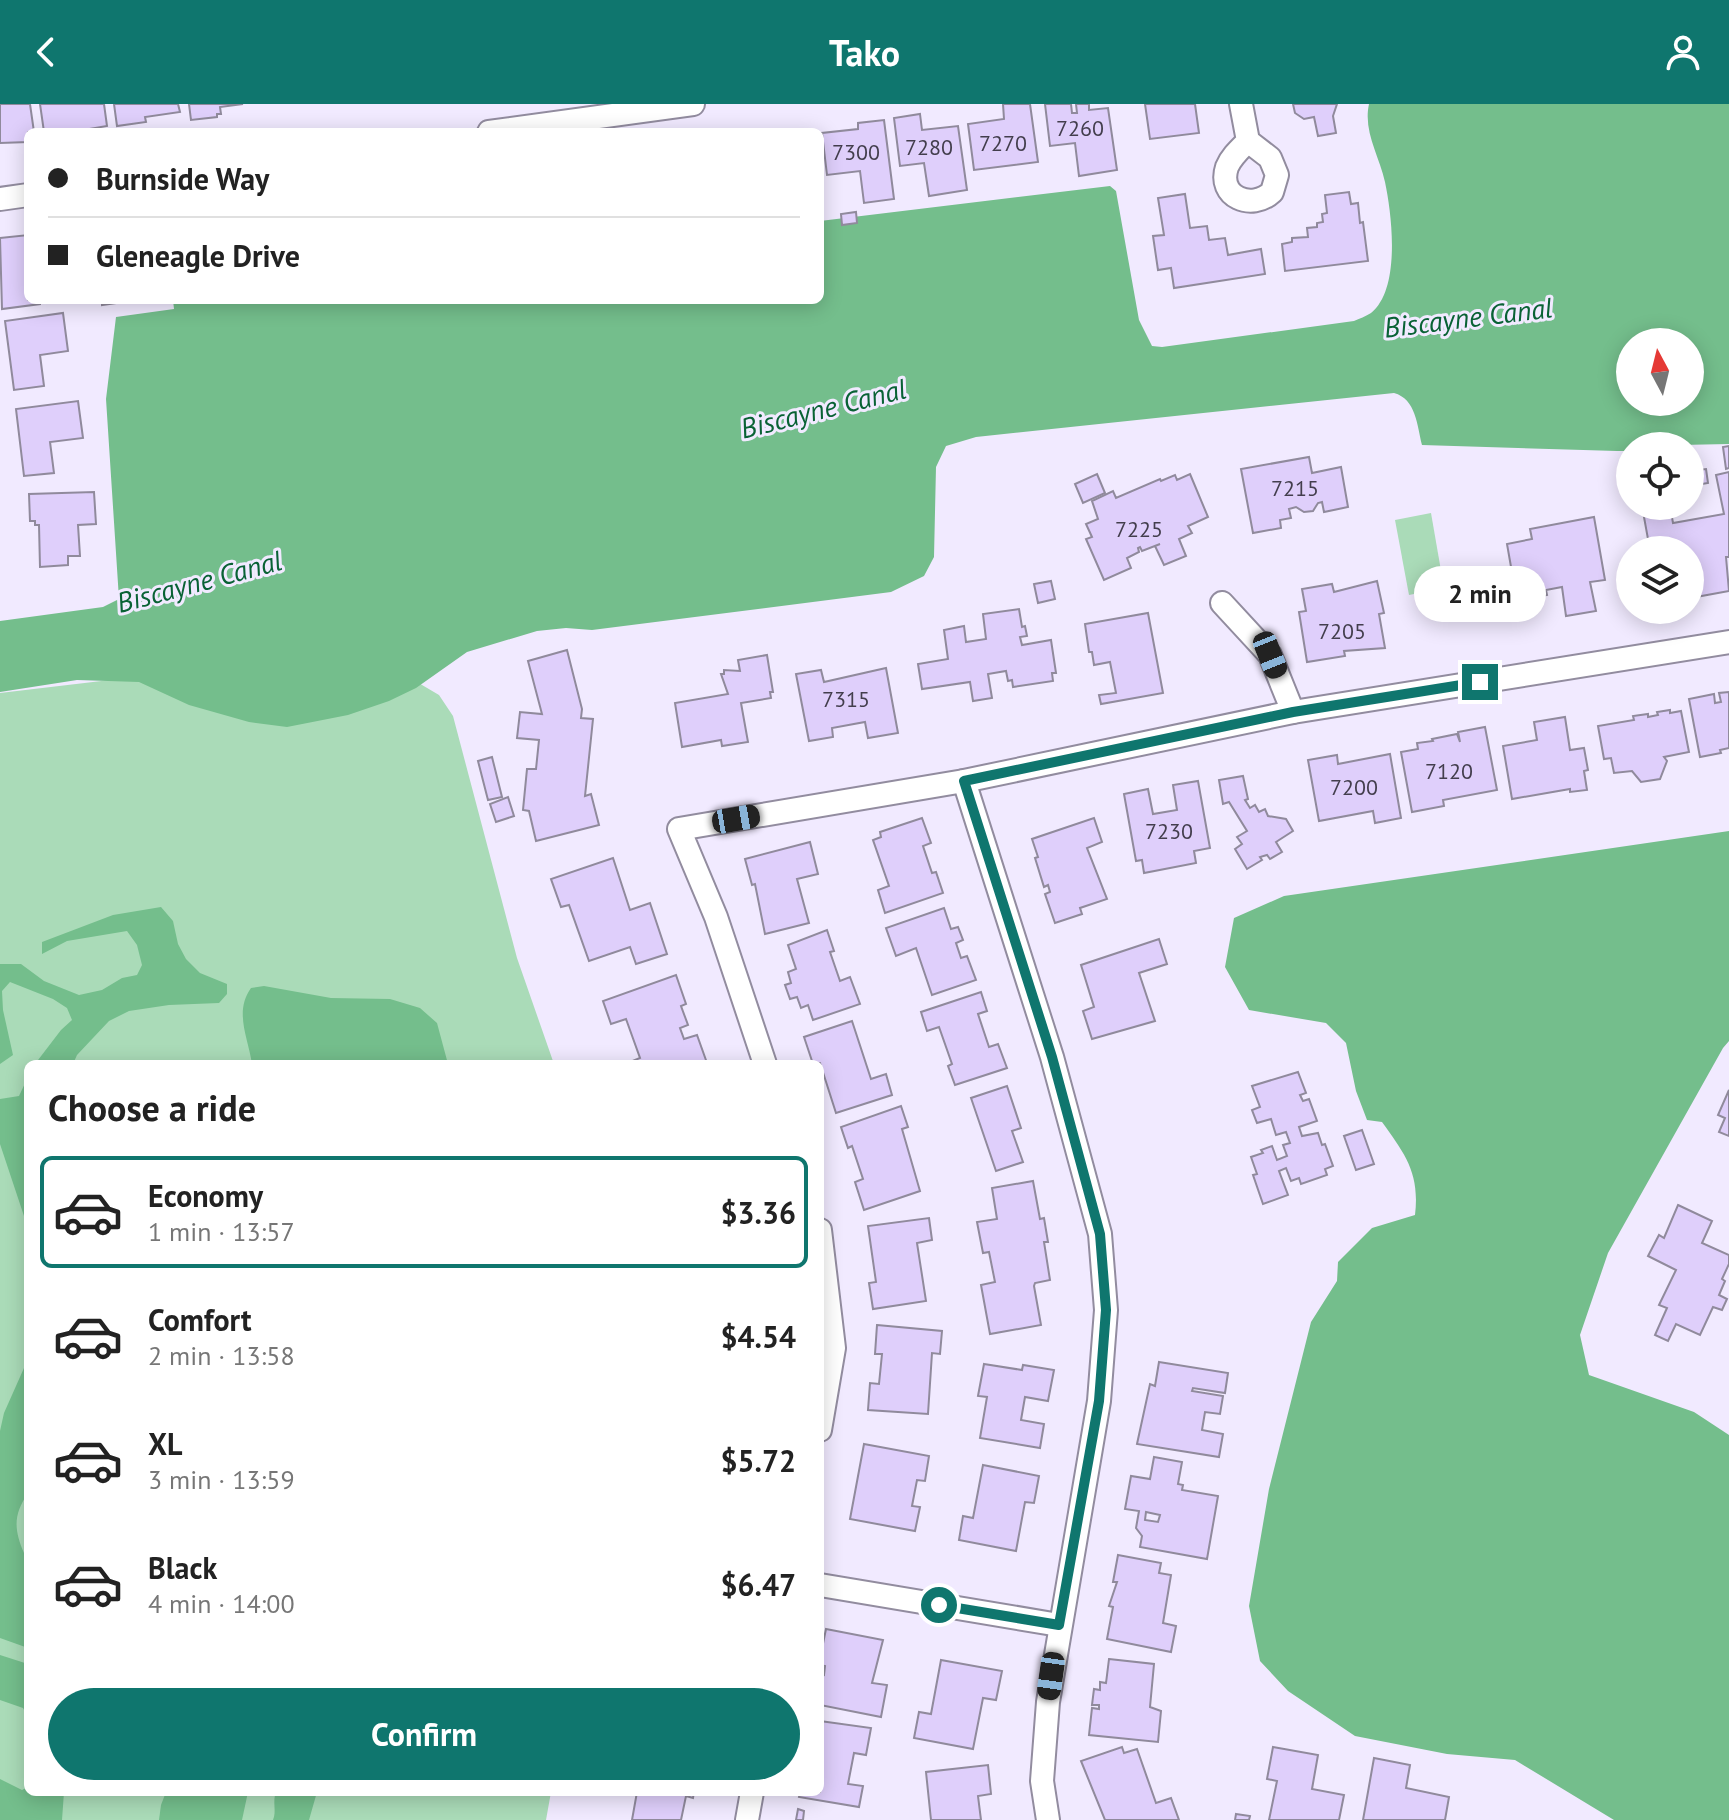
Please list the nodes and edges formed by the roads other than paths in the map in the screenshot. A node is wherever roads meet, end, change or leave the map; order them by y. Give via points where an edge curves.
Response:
1 (693, 104) edge
2 (1241, 104) edge
3 (518, 128) edge
4 (1248, 141) dead end
5 (24, 196) edge
6 (0, 199) edge
7 (1222, 603) dead end
8 (1729, 642) edge
9 (1293, 712) junction
10 (964, 781) junction
11 (764, 1060) edge
12 (824, 1264) edge
13 (824, 1407) edge
14 (824, 1586) edge
15 (1059, 1625) junction
16 (751, 1796) edge
17 (747, 1820) edge
18 (1048, 1820) edge

1 - 3 street
2 - 4 street
5 - 6 street
7 - 9 street via 1270,655
8 - 9 street
9 - 10 street
10 - 11 street via 679,829 716,917
10 - 15 street via 1052,1057 1100,1234 1106,1310 1099,1401
12 - 13 street via 834,1348
14 - 15 street
15 - 18 street via 1042,1781
16 - 17 street

